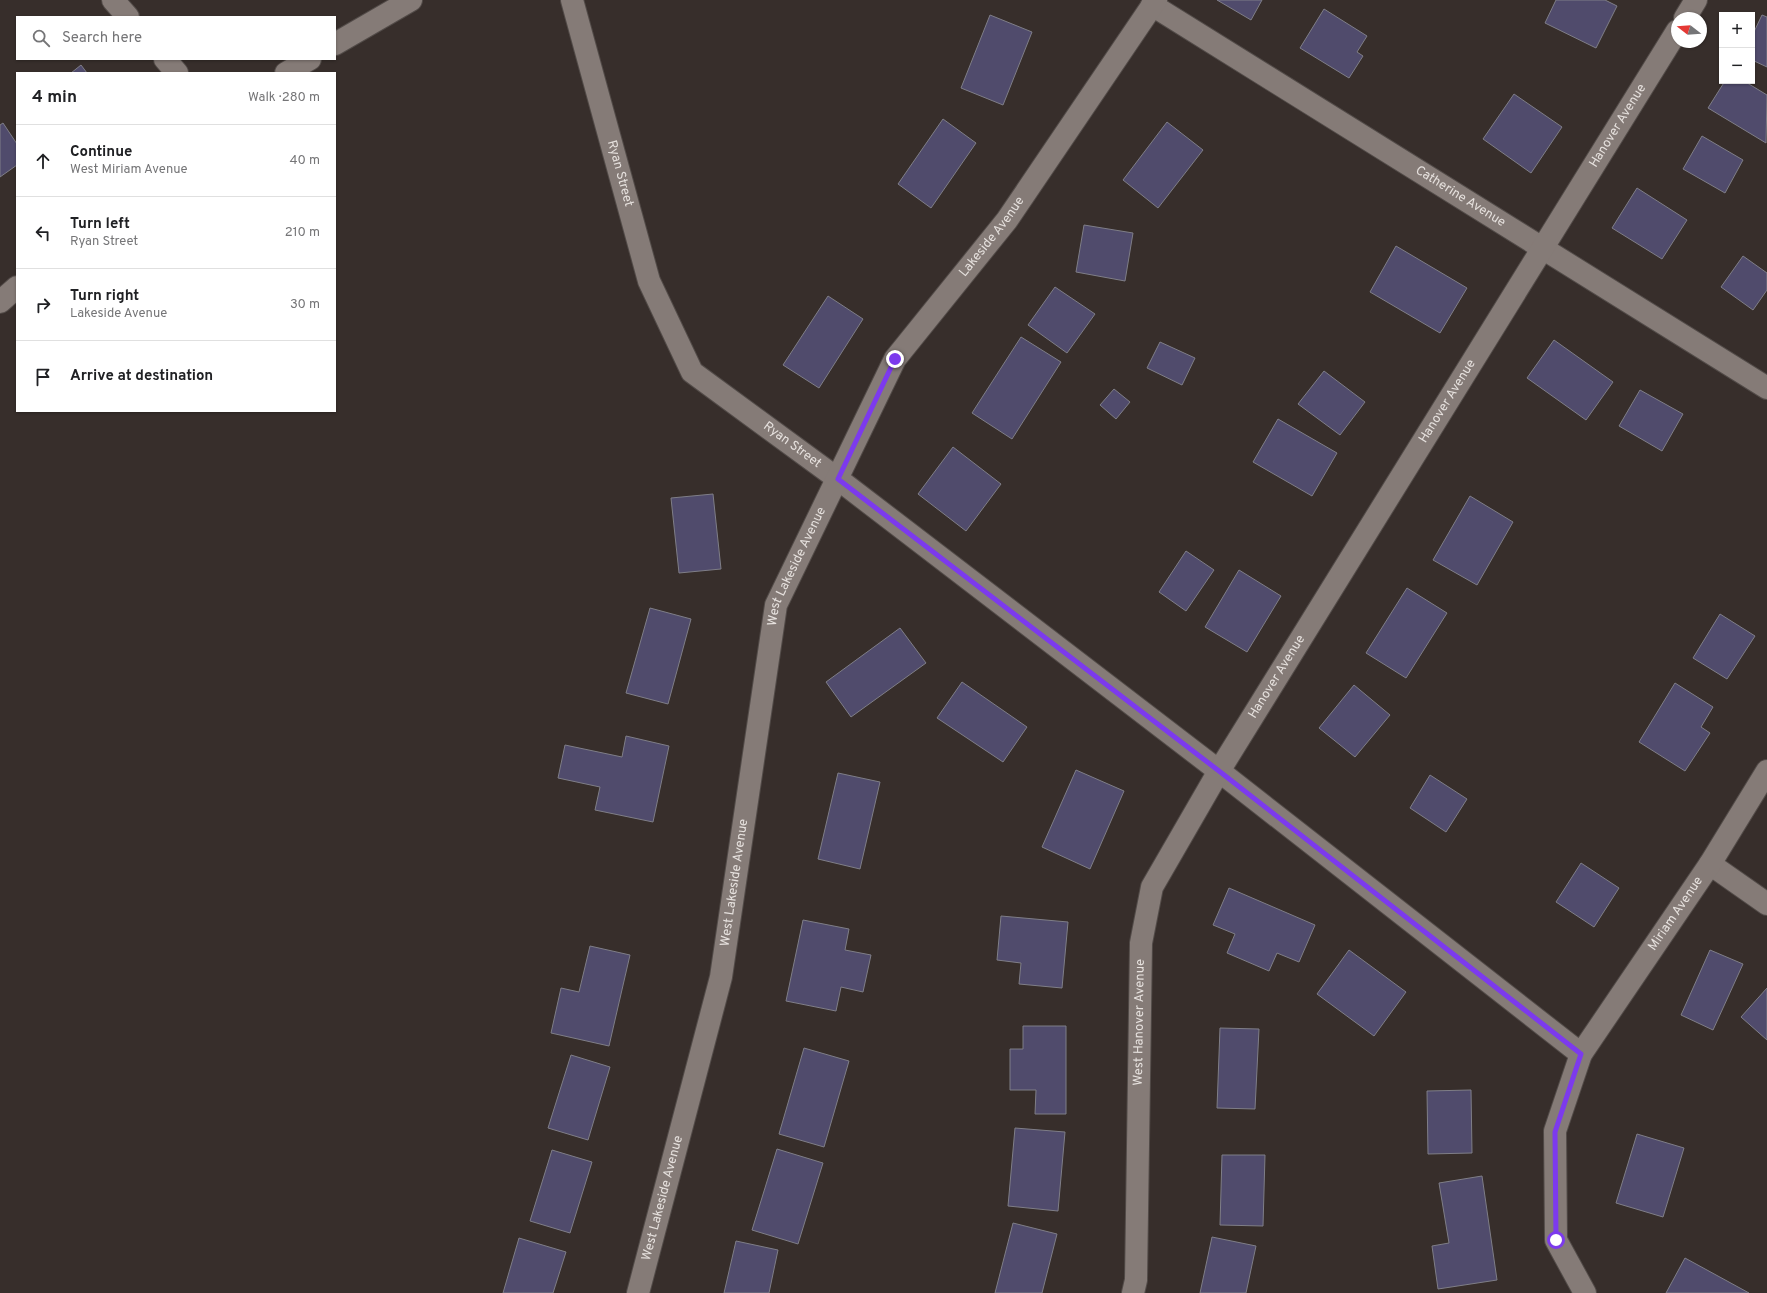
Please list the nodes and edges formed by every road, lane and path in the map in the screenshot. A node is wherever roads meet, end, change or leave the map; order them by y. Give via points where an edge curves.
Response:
1 (113, 0) edge
2 (411, 0) edge
3 (572, 0) edge
4 (1696, 0) edge
5 (1154, 3) edge
6 (1689, 12) edge
7 (127, 16) edge
8 (1671, 41) edge
9 (336, 43) edge
10 (166, 60) edge
11 (308, 60) edge
12 (176, 72) edge
13 (288, 72) edge
14 (1541, 248) junction
15 (16, 288) edge
16 (0, 302) edge
17 (1767, 388) edge
18 (838, 479) junction
19 (1219, 771) junction
20 (1767, 771) edge
21 (1710, 864) junction
22 (1767, 904) edge
23 (1581, 1054) junction
24 (638, 1293) edge
25 (1133, 1293) edge
26 (1585, 1293) edge

1 - 7 street
2 - 9 street
3 - 18 street, Ryan Street via 649,281 692,372
4 - 6 street
5 - 14 street, Catherine Avenue
5 - 18 street, Lakeside Avenue via 1007,220 895,359
8 - 14 street, Hanover Avenue
10 - 12 street
11 - 13 street
14 - 17 street, Catherine Avenue
14 - 19 street, Hanover Avenue
15 - 16 street
18 - 19 street, Ryan Street
18 - 24 street, West Lakeside Avenue via 776,605 721,977
19 - 23 street, Ryan Street
19 - 25 street, West Hanover Avenue via 1152,887 1141,943 1136,1272
20 - 21 street, Miriam Avenue
21 - 22 street
21 - 23 street, Miriam Avenue
23 - 26 street, Miriam Avenue via 1555,1132 1556,1240

